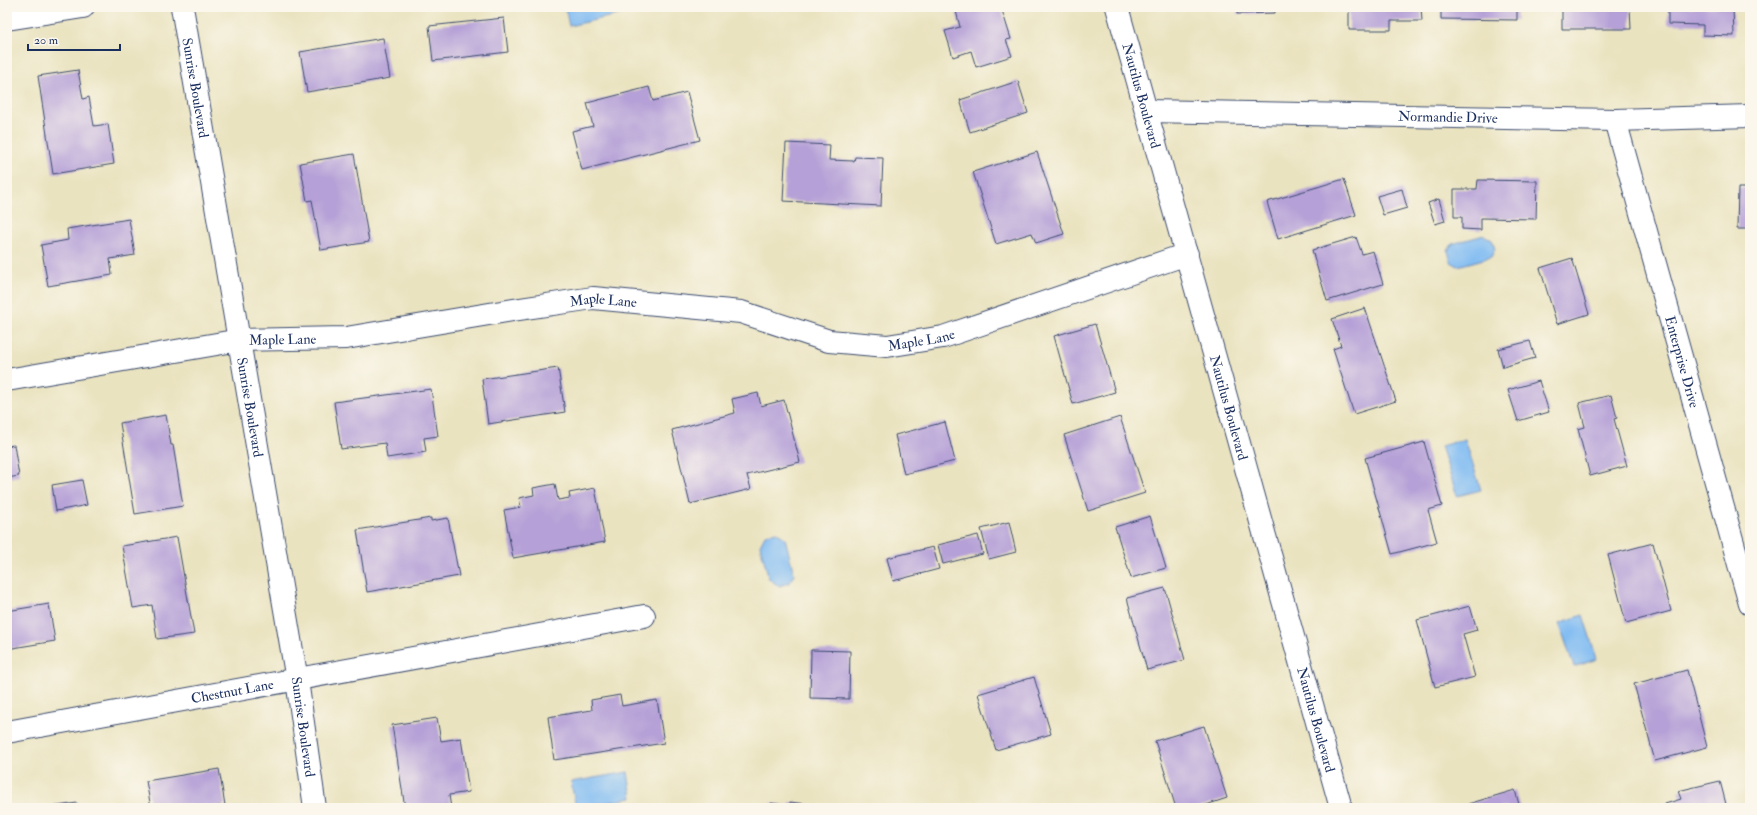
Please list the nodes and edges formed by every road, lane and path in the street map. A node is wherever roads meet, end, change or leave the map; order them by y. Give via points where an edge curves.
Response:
1 (83, 7) edge
2 (182, 7) edge
3 (1117, 7) edge
4 (7, 19) edge
5 (1147, 111) junction
6 (1750, 116) edge
7 (1615, 120) junction
8 (1187, 254) junction
9 (240, 340) junction
10 (7, 380) edge
11 (1750, 604) edge
12 (644, 616) dead end
13 (297, 680) junction
14 (7, 732) edge
15 (316, 808) edge
16 (1341, 808) edge

1 - 4 street
2 - 9 street, Sunrise Boulevard
3 - 5 street, Nautilus Boulevard
5 - 7 street, Normandie Drive
5 - 8 street, Nautilus Boulevard
6 - 7 street, Normandie Drive
7 - 11 street, Enterprise Drive
8 - 9 street, Maple Lane via 943,337 887,346 829,341 741,312 593,298 346,338
8 - 16 street, Nautilus Boulevard
9 - 10 street, Maple Lane
9 - 13 street, Sunrise Boulevard
12 - 13 street, Chestnut Lane
13 - 14 street, Chestnut Lane
13 - 15 street, Sunrise Boulevard

